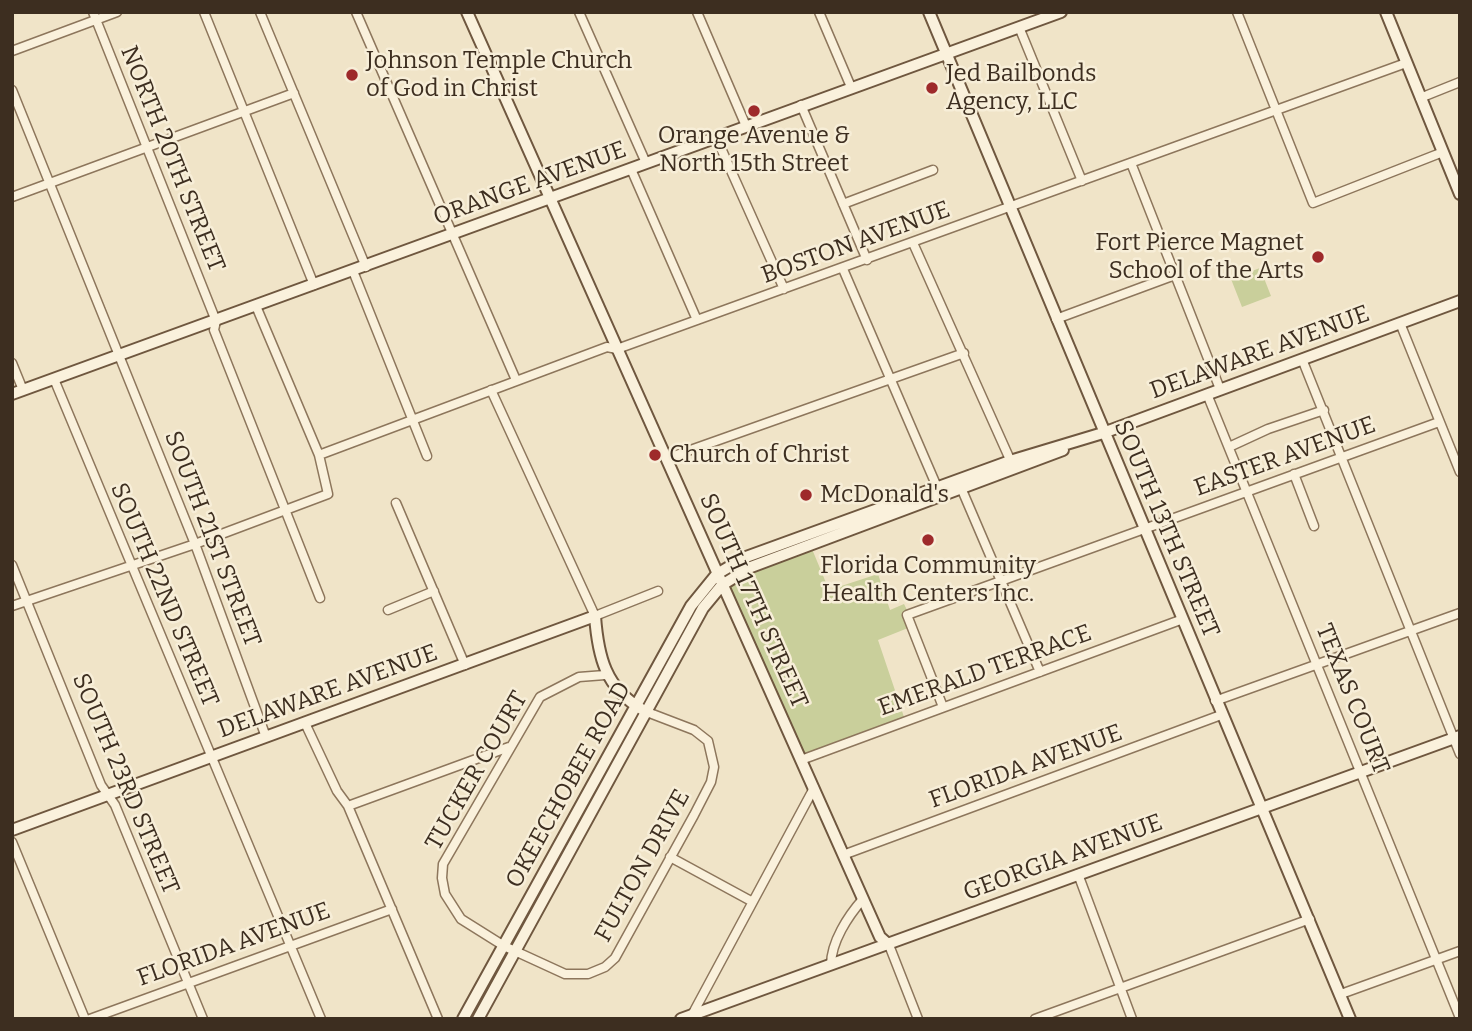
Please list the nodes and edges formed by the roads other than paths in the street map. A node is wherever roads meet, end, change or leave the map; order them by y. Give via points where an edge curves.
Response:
1 (117, 12) edge
2 (204, 12) edge
3 (260, 12) edge
4 (356, 12) edge
5 (579, 12) edge
6 (697, 12) edge
7 (819, 12) edge
8 (929, 12) edge
9 (1061, 12) edge
10 (1237, 12) edge
11 (1386, 12) edge
12 (469, 13) edge
13 (94, 16) edge
14 (1019, 27) junction
15 (12, 51) edge
16 (946, 54) junction
17 (1406, 63) junction
18 (1460, 82) edge
19 (851, 87) junction
20 (12, 90) edge
21 (294, 93) junction
22 (1420, 98) junction
23 (801, 105) junction
24 (1276, 110) junction
25 (244, 113) junction
26 (746, 126) junction
27 (716, 136) junction
28 (147, 150) junction
29 (1443, 152) junction
30 (646, 163) junction
31 (1131, 163) junction
32 (631, 169) junction
33 (933, 170) dead end
34 (1082, 181) junction
35 (50, 184) junction
36 (1459, 191) edge
37 (12, 197) edge
38 (551, 199) junction
39 (843, 204) junction
40 (1010, 208) junction
41 (454, 234) junction
42 (913, 243) junction
43 (867, 260) junction
44 (366, 267) junction
45 (843, 269) junction
46 (353, 271) junction
47 (1175, 275) junction
48 (314, 285) junction
49 (784, 289) junction
50 (1460, 300) edge
51 (256, 306) junction
52 (1056, 319) junction
53 (697, 320) junction
54 (216, 321) junction
55 (1400, 323) junction
56 (617, 349) junction
57 (964, 353) junction
58 (119, 355) junction
59 (1302, 359) junction
60 (12, 363) edge
61 (54, 379) junction
62 (890, 379) junction
63 (516, 380) junction
64 (1220, 389) junction
65 (491, 390) junction
66 (18, 392) edge
67 (1207, 394) junction
68 (1324, 410) junction
69 (412, 419) junction
70 (1439, 422) junction
71 (1103, 433) junction
72 (1229, 447) junction
73 (319, 454) junction
74 (427, 456) dead end
75 (1343, 457) junction
76 (668, 458) junction
77 (1012, 466) junction
78 (1460, 472) edge
79 (1294, 474) junction
80 (937, 487) junction
81 (962, 490) junction
82 (1247, 491) junction
83 (396, 503) dead end
84 (287, 511) junction
85 (1314, 526) dead end
86 (1146, 529) junction
87 (195, 544) junction
88 (12, 565) edge
89 (131, 566) junction
90 (717, 574) junction
91 (1000, 580) junction
92 (722, 585) junction
93 (435, 591) junction
94 (657, 592) dead end
95 (320, 598) dead end
96 (26, 600) junction
97 (12, 606) edge
98 (388, 610) dead end
99 (1460, 613) edge
100 (595, 616) junction
101 (1183, 619) junction
102 (1412, 630) junction
103 (1318, 664) junction
104 (465, 665) junction
105 (1040, 672) junction
106 (605, 675) junction
107 (1215, 701) junction
108 (943, 707) junction
109 (642, 710) junction
110 (1221, 715) junction
111 (305, 723) junction
112 (266, 737) junction
113 (1457, 738) edge
114 (509, 747) junction
115 (1460, 754) edge
116 (211, 757) junction
117 (801, 760) junction
118 (1360, 773) junction
119 (814, 788) junction
120 (109, 794) junction
121 (348, 806) junction
122 (1261, 807) junction
123 (12, 830) edge
124 (12, 842) edge
125 (843, 855) junction
126 (670, 857) junction
127 (1078, 874) junction
128 (863, 899) junction
129 (751, 901) junction
130 (392, 909) junction
131 (1310, 919) junction
132 (889, 945) junction
133 (290, 946) junction
134 (504, 946) junction
135 (516, 950) junction
136 (1460, 951) edge
137 (1436, 960) junction
138 (831, 965) junction
139 (188, 982) junction
140 (1121, 987) junction
141 (1341, 994) junction
142 (687, 1017) edge
143 (1460, 1018) edge
144 (87, 1019) edge
145 (203, 1019) edge
146 (321, 1019) edge
147 (438, 1019) edge
148 (463, 1019) edge
149 (478, 1019) edge
150 (918, 1019) edge
151 (1035, 1019) edge
152 (1132, 1019) edge
153 (1350, 1019) edge

1 - 13 street
2 - 25 street
3 - 21 street
4 - 41 street
5 - 30 street
6 - 26 street
7 - 19 street
8 - 16 street, SOUTH 13TH STREET
9 - 14 street, ORANGE AVENUE
10 - 24 street
11 - 17 street
12 - 38 street, SOUTH 17TH STREET
13 - 15 street
13 - 28 street, NORTH 20TH STREET
14 - 16 street, ORANGE AVENUE
14 - 34 street
16 - 19 street, ORANGE AVENUE
16 - 40 street, SOUTH 13TH STREET
17 - 22 street
17 - 24 street, BOSTON AVENUE
18 - 22 street
19 - 23 street, ORANGE AVENUE
20 - 35 street, SOUTH 21ST STREET
21 - 25 street
21 - 44 street
22 - 29 street
23 - 26 street, ORANGE AVENUE
23 - 39 street
24 - 29 street via 1313,203
24 - 31 street, BOSTON AVENUE
25 - 28 street
25 - 48 street
26 - 27 street, ORANGE AVENUE
27 - 30 street, ORANGE AVENUE
27 - 49 street
28 - 35 street
28 - 54 street, NORTH 20TH STREET
29 - 36 street
30 - 32 street, ORANGE AVENUE
31 - 34 street, BOSTON AVENUE
31 - 47 street
32 - 38 street, ORANGE AVENUE
32 - 53 street
33 - 39 street
34 - 40 street, BOSTON AVENUE
35 - 37 street
35 - 58 street, SOUTH 21ST STREET
38 - 41 street, ORANGE AVENUE
38 - 56 street, SOUTH 17TH STREET
39 - 43 street
40 - 42 street, BOSTON AVENUE
40 - 52 street, SOUTH 13TH STREET
41 - 44 street, ORANGE AVENUE
41 - 63 street
42 - 43 street, BOSTON AVENUE
42 - 57 street
43 - 45 street, BOSTON AVENUE
44 - 46 street, ORANGE AVENUE
45 - 49 street, BOSTON AVENUE
45 - 62 street
46 - 48 street, ORANGE AVENUE
46 - 69 street
47 - 52 street
47 - 64 street
48 - 51 street, ORANGE AVENUE
49 - 53 street, BOSTON AVENUE
50 - 55 street, DELAWARE AVENUE
51 - 54 street, ORANGE AVENUE
51 - 73 street
52 - 71 street, SOUTH 13TH STREET
53 - 56 street, BOSTON AVENUE
54 - 58 street, ORANGE AVENUE
54 - 84 street, NORTH 20TH STREET via 214,330
55 - 59 street, DELAWARE AVENUE
55 - 70 street
56 - 63 street, BOSTON AVENUE via 607,347
56 - 76 street, SOUTH 17TH STREET
57 - 62 street
57 - 77 street
58 - 61 street, ORANGE AVENUE
58 - 87 street, SOUTH 21ST STREET
59 - 64 street, DELAWARE AVENUE
59 - 68 street
60 - 66 street
61 - 66 street, ORANGE AVENUE
61 - 89 street, SOUTH 22ND STREET
62 - 76 street
62 - 80 street
63 - 65 street, BOSTON AVENUE
64 - 67 street, DELAWARE AVENUE
65 - 69 street, BOSTON AVENUE
65 - 100 street
67 - 71 street, DELAWARE AVENUE
67 - 72 street, TEXAS COURT
68 - 72 street
68 - 75 street
69 - 73 street, BOSTON AVENUE
69 - 74 street
70 - 75 street, EASTER AVENUE
70 - 78 street
71 - 77 street, DELAWARE AVENUE via 1054,456
71 - 86 street, SOUTH 13TH STREET
72 - 82 street, TEXAS COURT
73 - 84 street via 328,494
75 - 79 street, EASTER AVENUE
75 - 102 street
76 - 90 street, SOUTH 17TH STREET
77 - 80 street, DELAWARE AVENUE
77 - 81 street, DELAWARE AVENUE
79 - 82 street, EASTER AVENUE
79 - 85 street
80 - 90 street, DELAWARE AVENUE via 746,557
81 - 91 street
81 - 92 street, DELAWARE AVENUE via 751,566
82 - 86 street, EASTER AVENUE
82 - 103 street, TEXAS COURT
83 - 93 street
84 - 87 street
84 - 95 street, NORTH 20TH STREET
86 - 91 street, EASTER AVENUE
86 - 101 street, SOUTH 13TH STREET
87 - 89 street
87 - 112 street, SOUTH 21ST STREET
88 - 96 street, SOUTH 23RD STREET
89 - 96 street
89 - 116 street, SOUTH 22ND STREET
90 - 92 street, SOUTH 17TH STREET
90 - 109 street, OKEECHOBEE ROAD via 691,606
91 - 105 street
91 - 108 street, EASTER AVENUE via 907,615
92 - 109 street, OKEECHOBEE ROAD
92 - 117 street, SOUTH 17TH STREET
93 - 98 street
93 - 104 street
94 - 100 street, DELAWARE AVENUE
96 - 97 street
96 - 120 street, SOUTH 23RD STREET via 101,785
99 - 102 street
100 - 104 street, DELAWARE AVENUE
100 - 106 street via 597,649
101 - 105 street, EMERALD TERRACE
101 - 107 street, SOUTH 13TH STREET
102 - 103 street
102 - 113 street
103 - 107 street
103 - 118 street, TEXAS COURT
104 - 111 street, DELAWARE AVENUE
105 - 108 street, EMERALD TERRACE
106 - 109 street
106 - 114 street, TUCKER COURT via 579,677 540,697
107 - 110 street, SOUTH 13TH STREET
108 - 117 street, EMERALD TERRACE
109 - 126 street, FULTON DRIVE via 694,730 713,752 711,782
109 - 134 street, OKEECHOBEE ROAD
109 - 135 street, OKEECHOBEE ROAD
110 - 122 street, SOUTH 13TH STREET
110 - 125 street, FLORIDA AVENUE
111 - 112 street, DELAWARE AVENUE
111 - 121 street
112 - 116 street, DELAWARE AVENUE
113 - 115 street
113 - 118 street, GEORGIA AVENUE
114 - 121 street
114 - 134 street, TUCKER COURT via 443,864 442,878 445,894 461,919
116 - 120 street, DELAWARE AVENUE
116 - 133 street, SOUTH 22ND STREET
117 - 119 street, SOUTH 17TH STREET
118 - 122 street, GEORGIA AVENUE
118 - 137 street, TEXAS COURT
119 - 125 street, SOUTH 17TH STREET
119 - 129 street
120 - 123 street, DELAWARE AVENUE
120 - 139 street, SOUTH 23RD STREET
121 - 130 street
122 - 127 street, GEORGIA AVENUE
122 - 131 street, SOUTH 13TH STREET
124 - 144 street
125 - 128 street, SOUTH 17TH STREET
126 - 129 street
126 - 135 street, FULTON DRIVE via 615,958 605,967 588,974 565,974
127 - 132 street, GEORGIA AVENUE
127 - 140 street
128 - 132 street, SOUTH 17TH STREET via 880,937
128 - 138 street via 831,952
129 - 142 street
130 - 133 street, FLORIDA AVENUE
130 - 147 street
131 - 140 street
131 - 141 street, SOUTH 13TH STREET
132 - 138 street, GEORGIA AVENUE
132 - 150 street, SOUTH 17TH STREET
133 - 139 street, FLORIDA AVENUE
133 - 146 street, SOUTH 22ND STREET
134 - 135 street, FULTON DRIVE
134 - 148 street, OKEECHOBEE ROAD
135 - 149 street, OKEECHOBEE ROAD
136 - 137 street
137 - 141 street
137 - 143 street, TEXAS COURT
138 - 142 street, GEORGIA AVENUE
139 - 144 street, FLORIDA AVENUE
139 - 145 street, SOUTH 23RD STREET
140 - 151 street
140 - 152 street
141 - 153 street, SOUTH 13TH STREET

